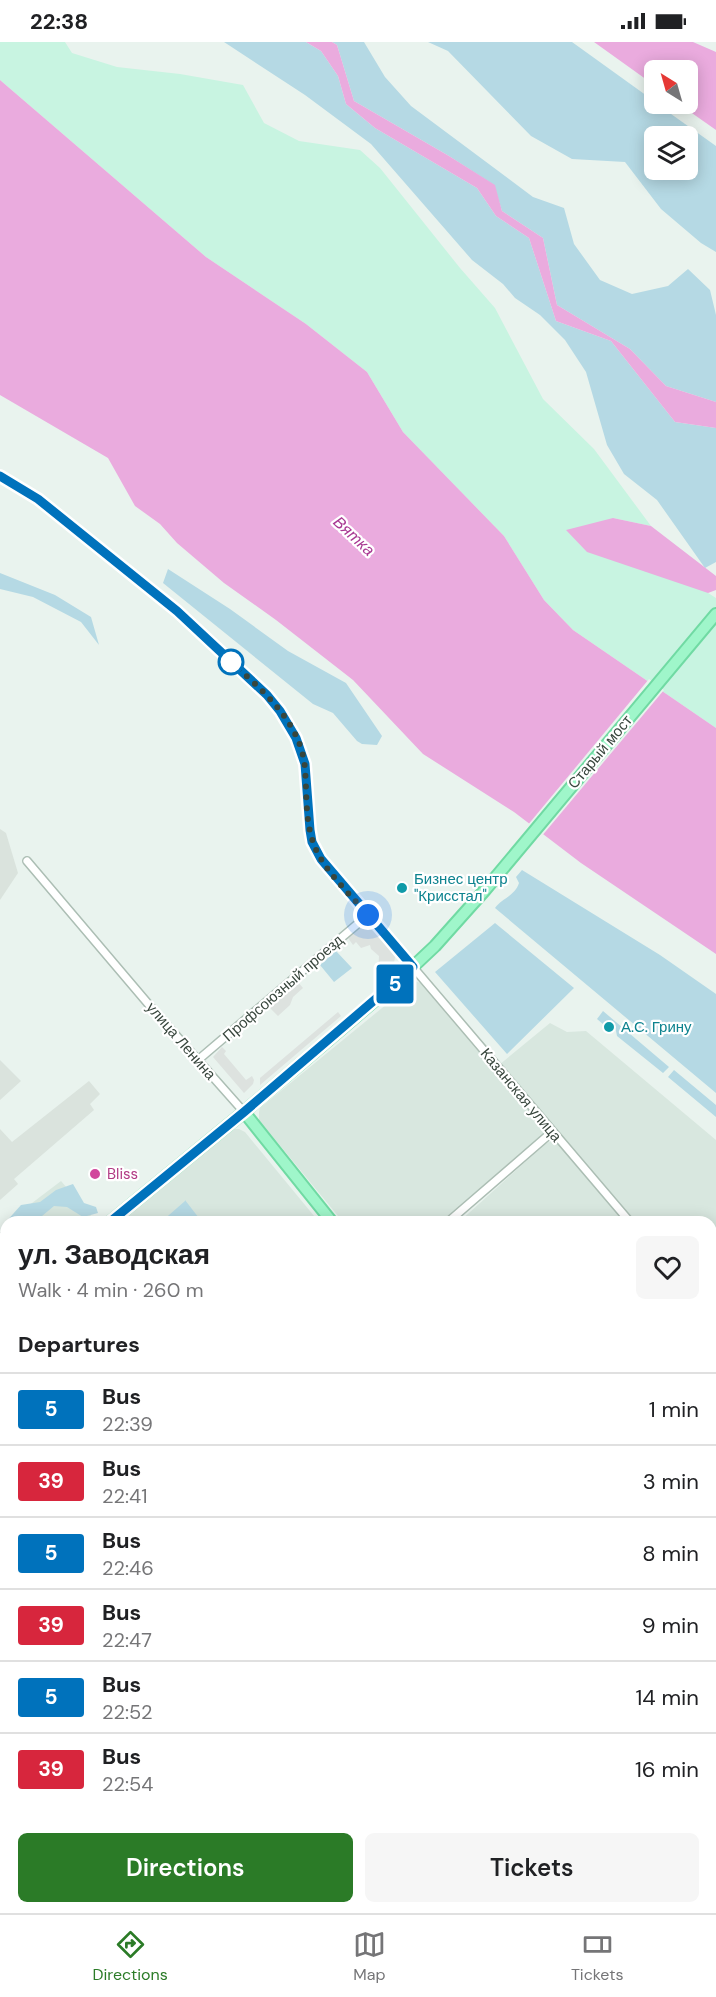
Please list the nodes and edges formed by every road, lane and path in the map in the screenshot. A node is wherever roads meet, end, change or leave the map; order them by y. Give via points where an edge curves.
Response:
1 (0, 476) edge
2 (716, 614) edge
3 (27, 861) dead end
4 (368, 915) junction
5 (413, 967) junction
6 (198, 1060) junction
7 (244, 1112) junction
8 (552, 1132) junction
9 (117, 1216) edge
10 (327, 1216) edge
11 (455, 1216) edge
12 (625, 1216) edge

1 - 4 street, Казанская улица via 38,499 177,611 267,695 296,738 305,764 312,842 327,868
2 - 5 main road, Старый мост via 485,890
3 - 6 street, улица Ленина
4 - 5 street, Казанская улица
4 - 6 street, Профсоюзный проезд
5 - 7 main road, Старый мост
5 - 8 street, Казанская улица
6 - 7 street, улица Ленина
7 - 9 main road, Старый мост
7 - 10 main road, улица Ленина
8 - 11 street
8 - 12 street, Казанская улица

